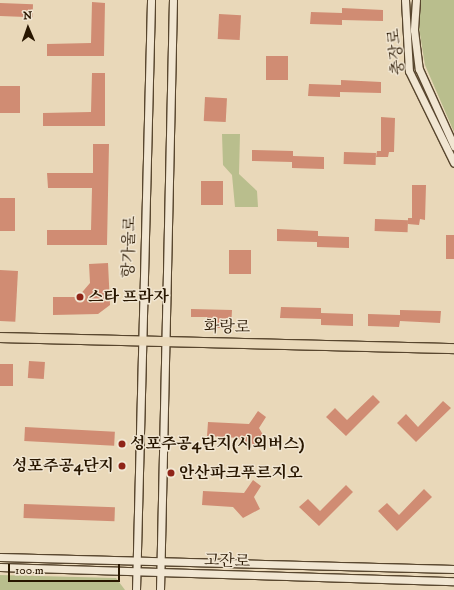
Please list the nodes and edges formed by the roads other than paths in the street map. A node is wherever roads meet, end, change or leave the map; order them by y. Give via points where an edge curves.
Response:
1 (150, 0) edge
2 (173, 0) edge
3 (405, 0) edge
4 (416, 0) edge
5 (454, 146) edge
6 (454, 163) edge
7 (0, 337) edge
8 (140, 340) junction
9 (165, 341) junction
10 (454, 348) edge
11 (0, 557) edge
12 (137, 560) junction
13 (161, 561) junction
14 (0, 567) edge
15 (454, 569) edge
16 (136, 572) junction
17 (161, 573) junction
18 (454, 581) edge
19 (136, 590) edge
20 (160, 590) edge

1 - 8 street, 항가울로
2 - 9 street
3 - 6 street, 충장로 via 409,71
4 - 5 street, 충장로 via 414,30 419,69
7 - 8 main road, 화랑로
8 - 9 main road, 화랑로
8 - 12 street, 항가울로
9 - 10 main road, 화랑로
9 - 13 street
11 - 12 street, 고잔로
12 - 13 street, 고잔로
12 - 16 street, 항가울로
13 - 15 street, 고잔로
13 - 17 street
14 - 16 street, 고잔로
16 - 17 street, 고잔로
16 - 19 street, 항가울로
17 - 18 street, 고잔로
17 - 20 street

